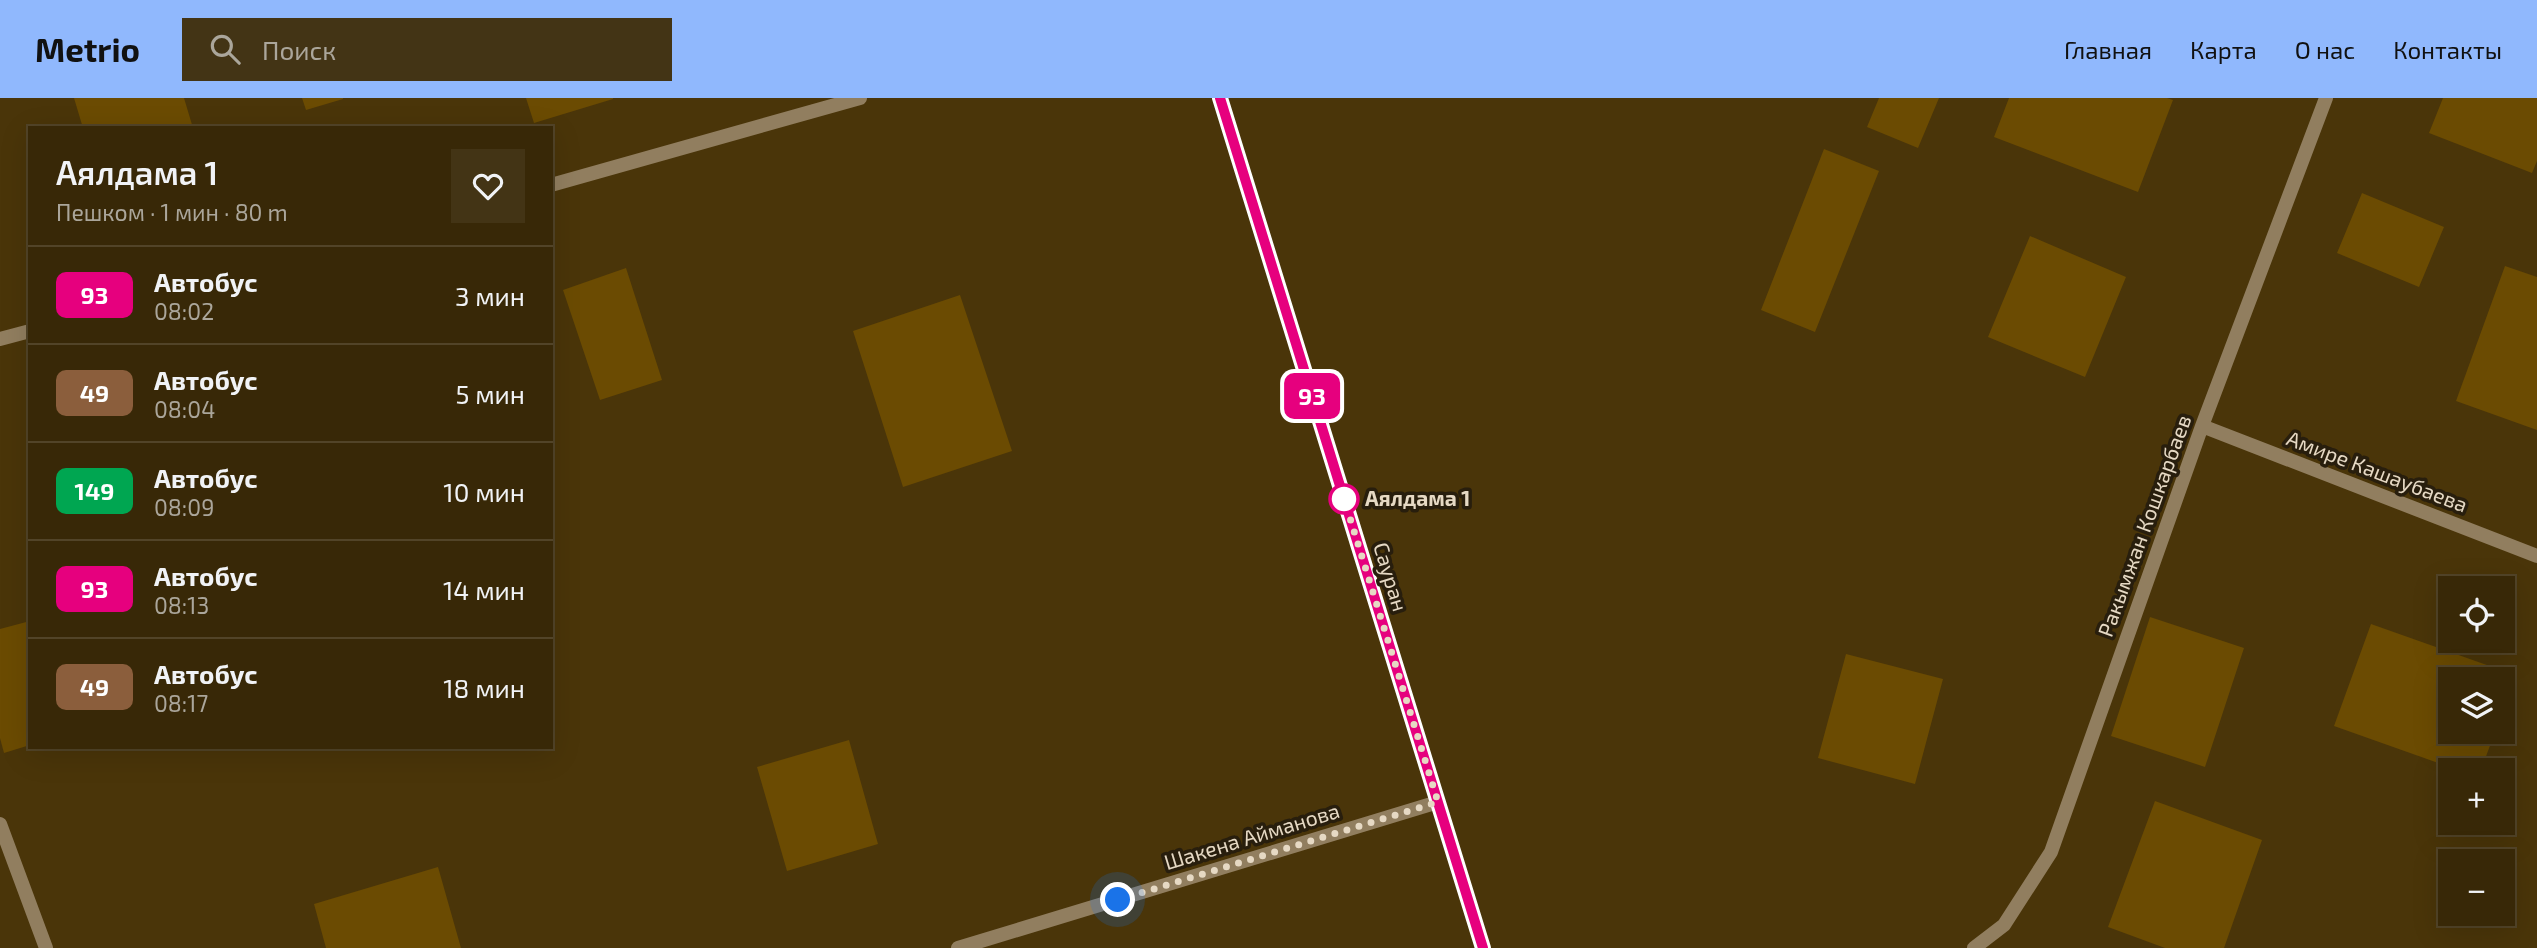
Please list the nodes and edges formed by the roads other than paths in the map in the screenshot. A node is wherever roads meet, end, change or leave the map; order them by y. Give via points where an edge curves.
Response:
1 (860, 98) edge
2 (1220, 98) edge
3 (2326, 98) edge
4 (553, 184) edge
5 (28, 332) edge
6 (0, 339) edge
7 (2202, 426) junction
8 (2537, 556) edge
9 (1438, 802) junction
10 (0, 824) edge
11 (46, 948) edge
12 (958, 948) edge
13 (1483, 948) edge
14 (1974, 948) edge

1 - 4 street
2 - 9 street, Сауран
3 - 7 street, Ракымжан Кошкарбаев
5 - 6 street
7 - 8 street, Амире Кашаубаева
7 - 14 street, Ракымжан Кошкарбаев via 2051,852 2004,925
9 - 12 street, Шакена Айманова
9 - 13 street, Сауран
10 - 11 street

